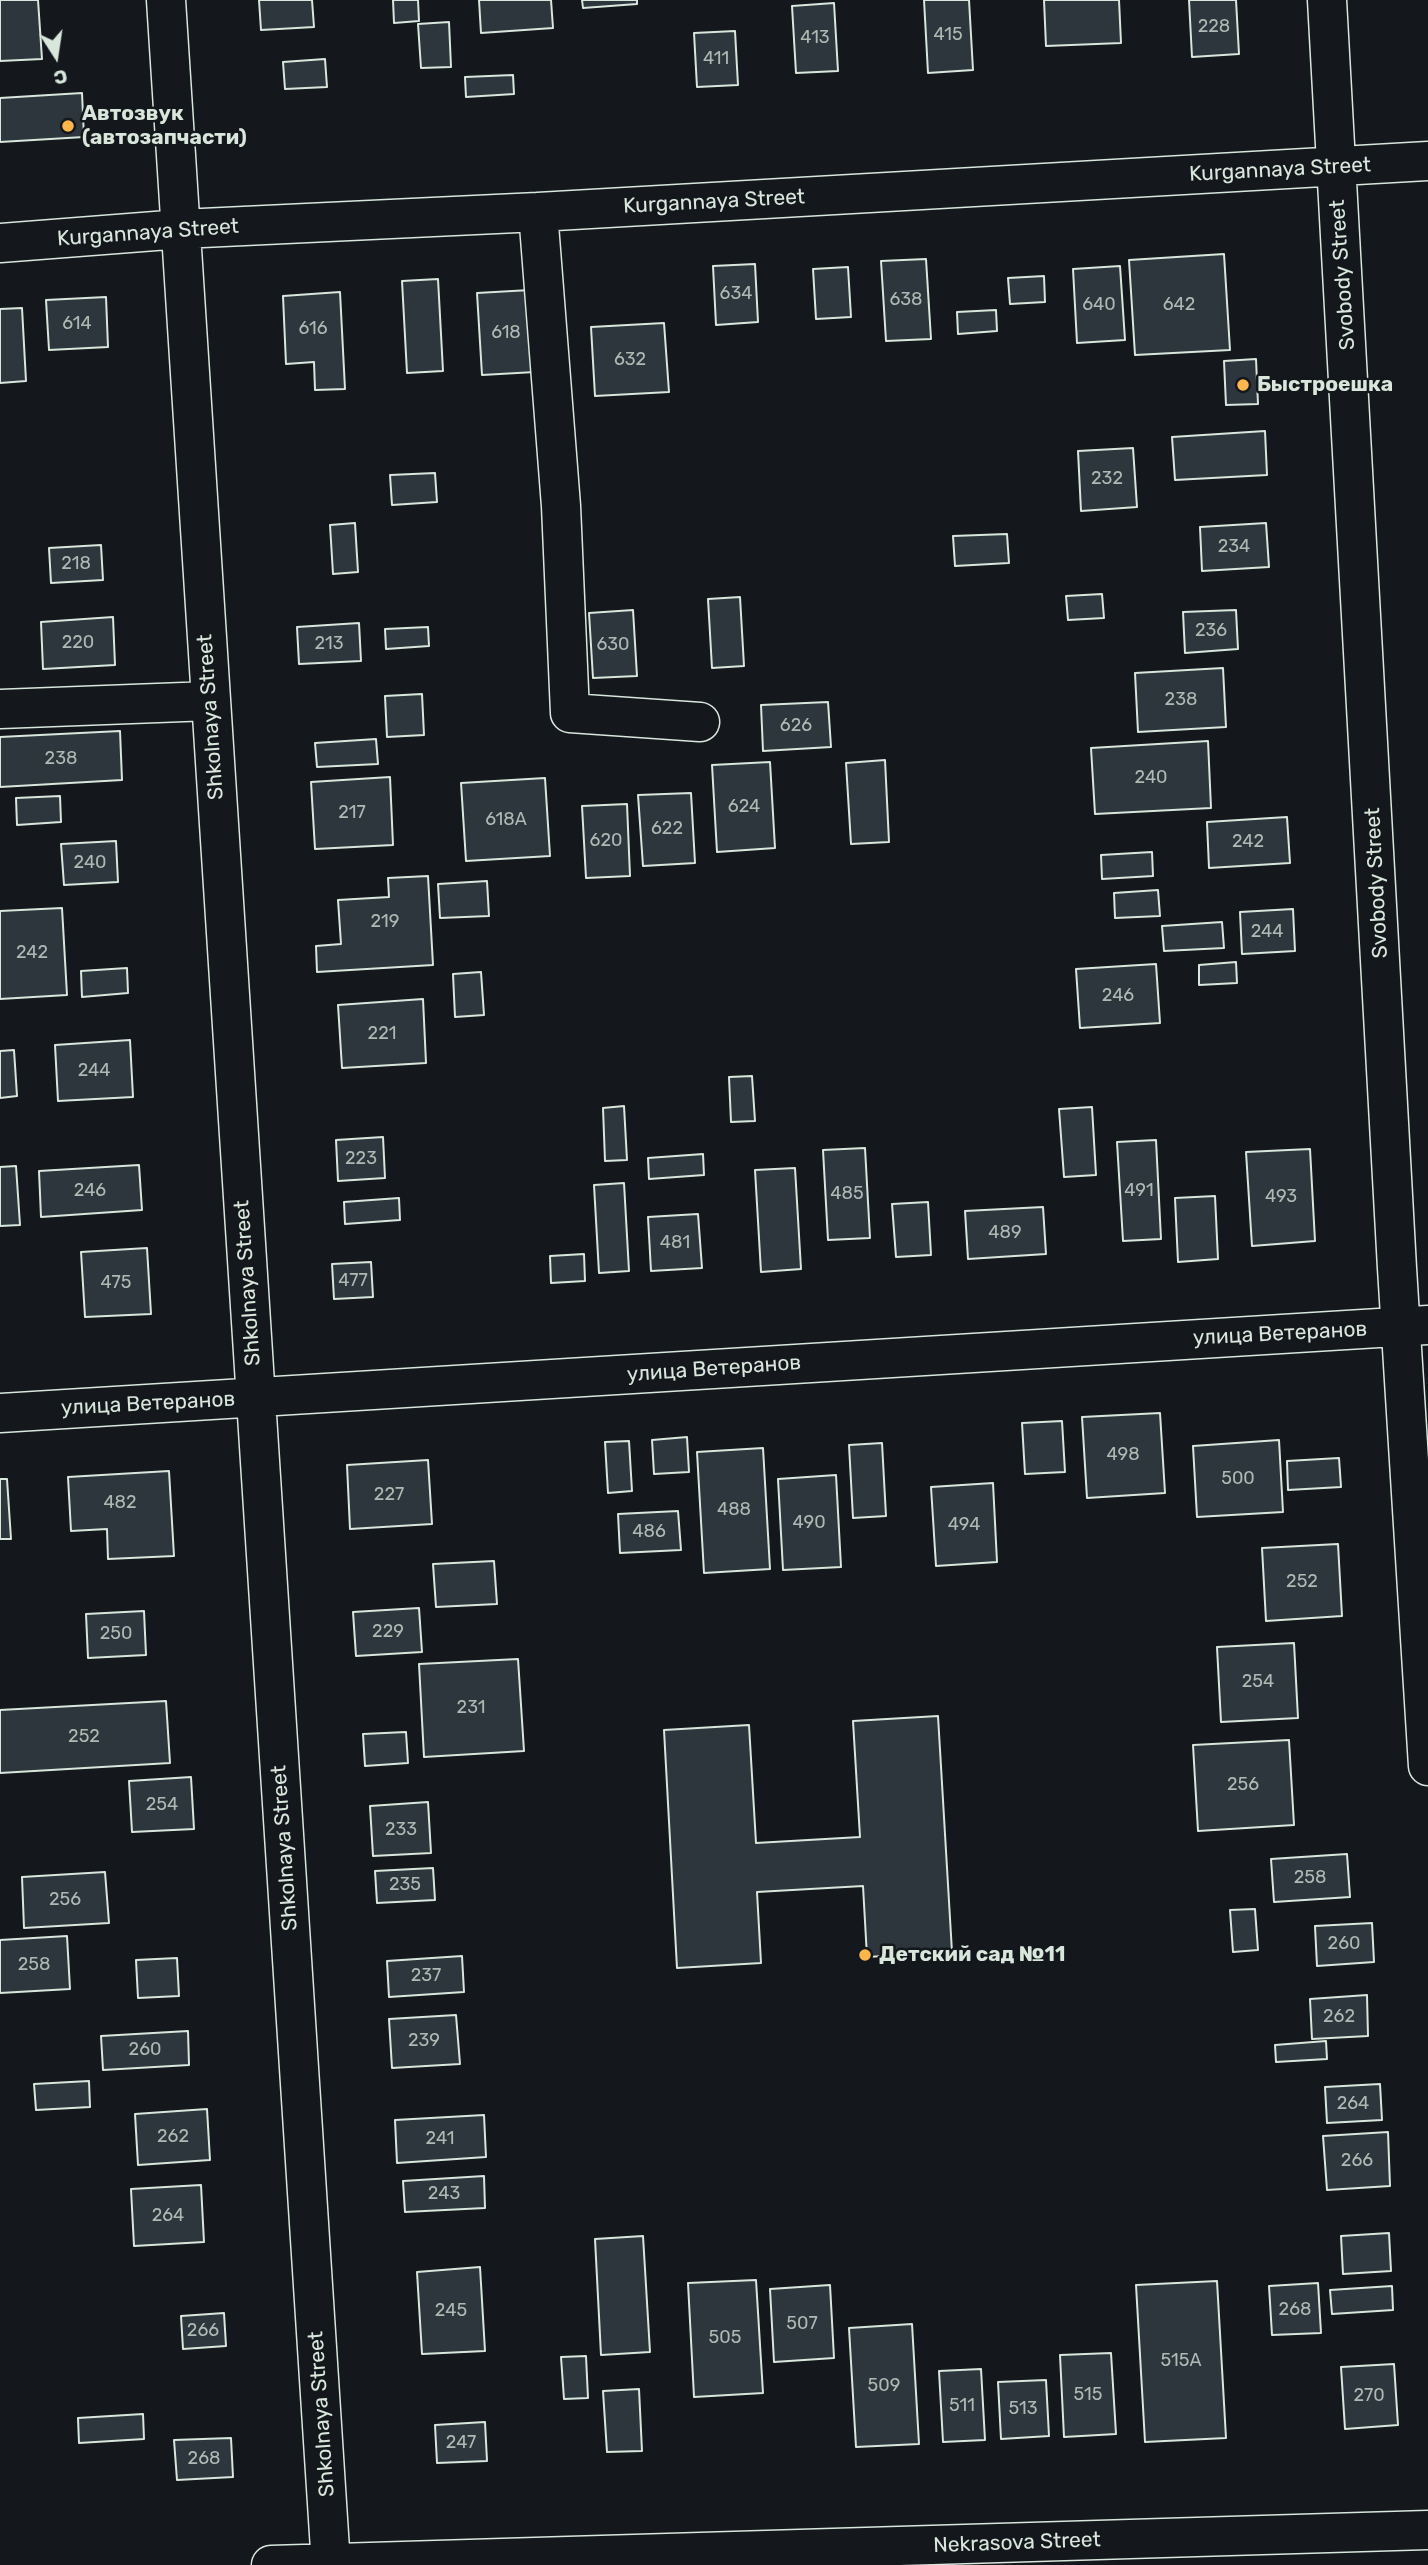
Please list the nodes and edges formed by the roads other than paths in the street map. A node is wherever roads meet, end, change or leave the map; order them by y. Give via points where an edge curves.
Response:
1 (166, 0) edge
2 (1327, 0) edge
3 (1428, 161) edge
4 (1336, 167) junction
5 (538, 212) junction
6 (181, 229) junction
7 (0, 243) edge
8 (210, 701) junction
9 (0, 709) edge
10 (700, 722) dead end
11 (1414, 1326) edge
12 (255, 1398) junction
13 (0, 1413) edge
14 (1428, 1766) edge
15 (1428, 2530) edge
16 (653, 2560) edge
17 (331, 2563) edge
18 (271, 2565) edge

1 - 6 street, Shkolnaya Street
2 - 4 street, Svobody Street
3 - 4 street, Kurgannaya Street
4 - 5 street, Kurgannaya Street
4 - 11 street, Svobody Street
5 - 6 street, Kurgannaya Street
5 - 10 street via 561,506 570,713
6 - 7 street, Kurgannaya Street
6 - 8 street, Shkolnaya Street
8 - 9 street
8 - 12 street, Shkolnaya Street
11 - 12 street, улица Ветеранов
11 - 14 street, Svobody Street
12 - 13 street, улица Ветеранов
12 - 17 street, Shkolnaya Street
15 - 16 street, Nekrasova Street
16 - 17 street, Nekrasova Street
17 - 18 street, Nekrasova Street

